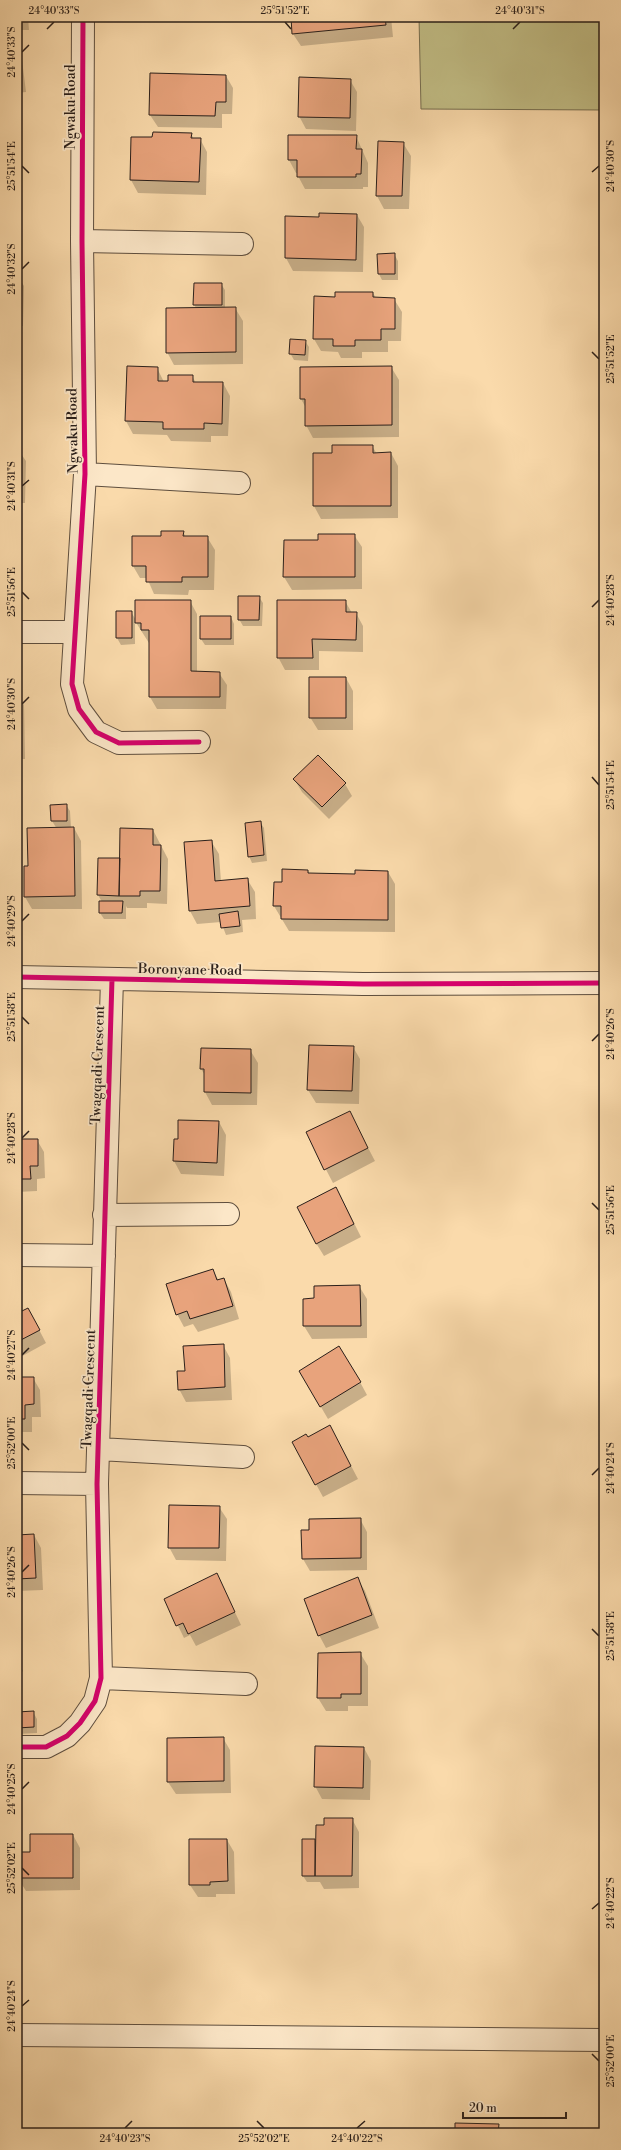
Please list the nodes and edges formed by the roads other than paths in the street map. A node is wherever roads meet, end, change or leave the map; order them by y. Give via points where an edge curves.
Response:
1 (83, 17) edge
2 (82, 241) junction
3 (242, 244) dead end
4 (85, 474) junction
5 (239, 483) dead end
6 (17, 632) edge
7 (74, 632) junction
8 (199, 742) dead end
9 (17, 977) edge
10 (112, 979) junction
11 (604, 983) edge
12 (228, 1214) dead end
13 (104, 1215) junction
14 (17, 1255) edge
15 (104, 1256) junction
16 (98, 1449) junction
17 (243, 1457) dead end
18 (17, 1483) edge
19 (97, 1484) junction
20 (101, 1678) junction
21 (246, 1684) dead end
22 (17, 1747) edge
23 (17, 2034) edge
24 (604, 2040) edge

1 - 2 street, Ngwaku Road
2 - 3 street
2 - 4 street, Ngwaku Road
4 - 5 street
4 - 7 street, Ngwaku Road
6 - 7 street
7 - 8 street, Ngwaku Road via 72,684 79,709 96,732 119,743
9 - 10 street, Boronyane Road
10 - 11 street, Boronyane Road via 363,984
10 - 13 street, Twagqadi Crescent
12 - 13 street
13 - 15 street, Twagqadi Crescent
14 - 15 street
15 - 16 street, Twagqadi Crescent
16 - 17 street
16 - 19 street, Twagqadi Crescent
18 - 19 street
19 - 20 street, Twagqadi Crescent
20 - 21 street
20 - 22 street, Twagqadi Crescent via 94,1701 80,1723 67,1736 46,1748
23 - 24 street

